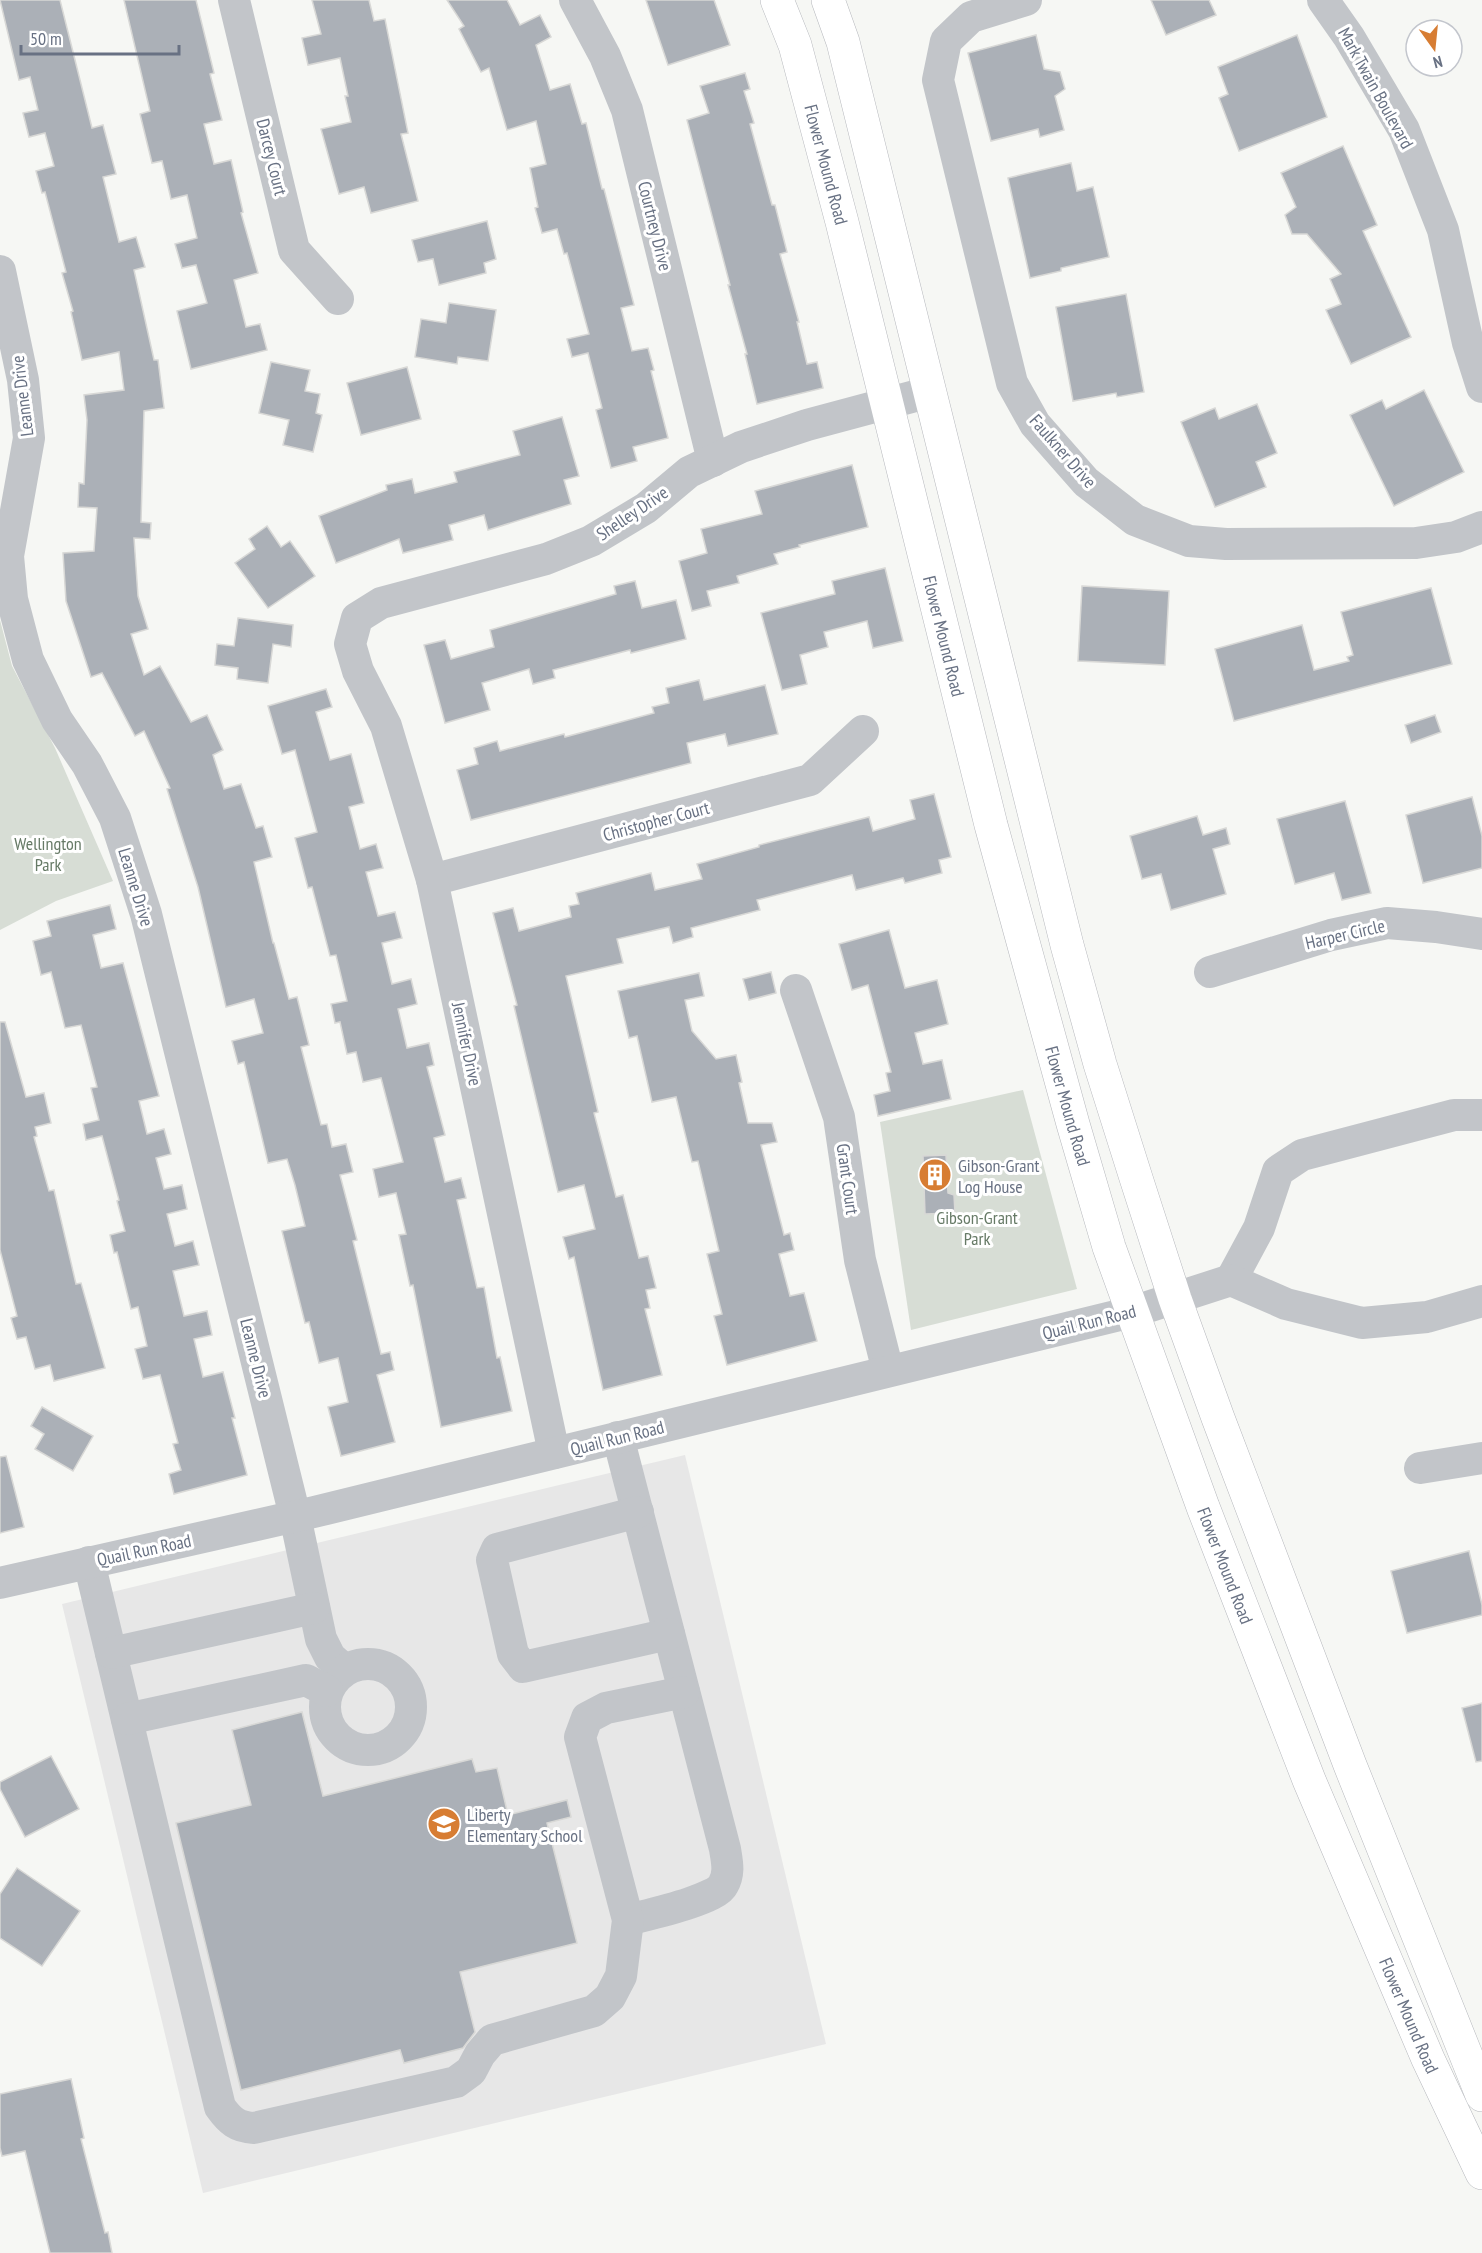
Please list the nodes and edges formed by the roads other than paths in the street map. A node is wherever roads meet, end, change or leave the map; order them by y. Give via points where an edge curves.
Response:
1 (234, 0) edge
2 (575, 0) edge
3 (777, 0) edge
4 (828, 0) edge
5 (1026, 0) edge
6 (1323, 0) edge
7 (0, 271) edge
8 (338, 299) dead end
9 (1482, 387) edge
10 (930, 392) junction
11 (887, 403) junction
12 (713, 460) junction
13 (1482, 526) edge
14 (4, 554) edge
15 (350, 644) joint
16 (863, 731) dead end
17 (432, 880) junction
18 (1482, 934) edge
19 (1210, 972) dead end
20 (796, 990) dead end
21 (1482, 1115) edge
22 (1231, 1280) junction
23 (1175, 1299) junction
24 (1482, 1302) edge
25 (1132, 1312) junction
26 (888, 1371) junction
27 (618, 1437) junction
28 (554, 1453) junction
29 (1482, 1458) edge
30 (1420, 1468) dead end
31 (638, 1512) junction
32 (295, 1516) junction
33 (89, 1562) junction
34 (0, 1583) edge
35 (314, 1608) junction
36 (669, 1634) junction
37 (111, 1653) junction
38 (684, 1692) junction
39 (127, 1719) junction
40 (628, 1920) junction
41 (1482, 2095) edge
42 (1482, 2173) edge

1 - 8 street, Darcey Court via 294,250
2 - 12 street, Courtney Drive via 605,56 627,110
3 - 11 main road, Flower Mound Road via 798,56
4 - 10 main road, Flower Mound Road via 843,42
5 - 13 street, Faulkner Drive via 971,17 946,41 938,80 1012,383 1035,424 1086,482 1135,520 1189,541 1416,543 1456,537
6 - 9 street, Mark Twain Boulevard via 1404,130 1443,230
7 - 14 street, Leanne Drive via 23,380 28,438
10 - 11 street, Shelley Drive
10 - 23 main road, Flower Mound Road via 1066,945
11 - 12 street, Shelley Drive via 807,425
11 - 25 main road, Flower Mound Road via 1017,926
12 - 15 street, Shelley Drive via 689,472 646,508 591,541 546,559 381,603 357,618
14 - 32 street, Leanne Drive via 28,660 57,720 87,764 115,818 146,914
15 - 17 street, Jennifer Drive via 358,671 386,726
16 - 17 street, Christopher Court via 810,780
17 - 28 street, Jennifer Drive
18 - 19 street, Harper Circle via 1387,922
20 - 26 street, Grant Court via 839,1117 860,1260
21 - 22 street via 1454,1115 1302,1155 1278,1171 1259,1228
22 - 23 street, Quail Run Road
22 - 24 street via 1286,1304 1362,1323 1427,1317
23 - 25 street, Quail Run Road
23 - 41 main road, Flower Mound Road via 1350,1765
25 - 26 street, Quail Run Road
25 - 42 main road, Flower Mound Road via 1309,1780 1428,2059
26 - 27 street, Quail Run Road
27 - 28 street, Quail Run Road
27 - 31 street
28 - 32 street, Quail Run Road
29 - 30 street
31 - 36 street
31 - 36 street via 497,1550 492,1560 513,1654 523,1667
32 - 33 street, Quail Run Road
32 - 35 street, Leanne Drive
33 - 34 street, Quail Run Road
33 - 37 street
35 - 37 street
35 - 39 street, Leanne Drive via 336,1681 306,1680
36 - 38 street
37 - 39 street
38 - 40 street via 728,1869 723,1887 709,1897
38 - 40 street via 606,1708 587,1718 580,1737
39 - 40 street via 220,2107 242,2127 254,2128 456,2082 471,2071 492,2040 594,2011 610,1997 621,1976

